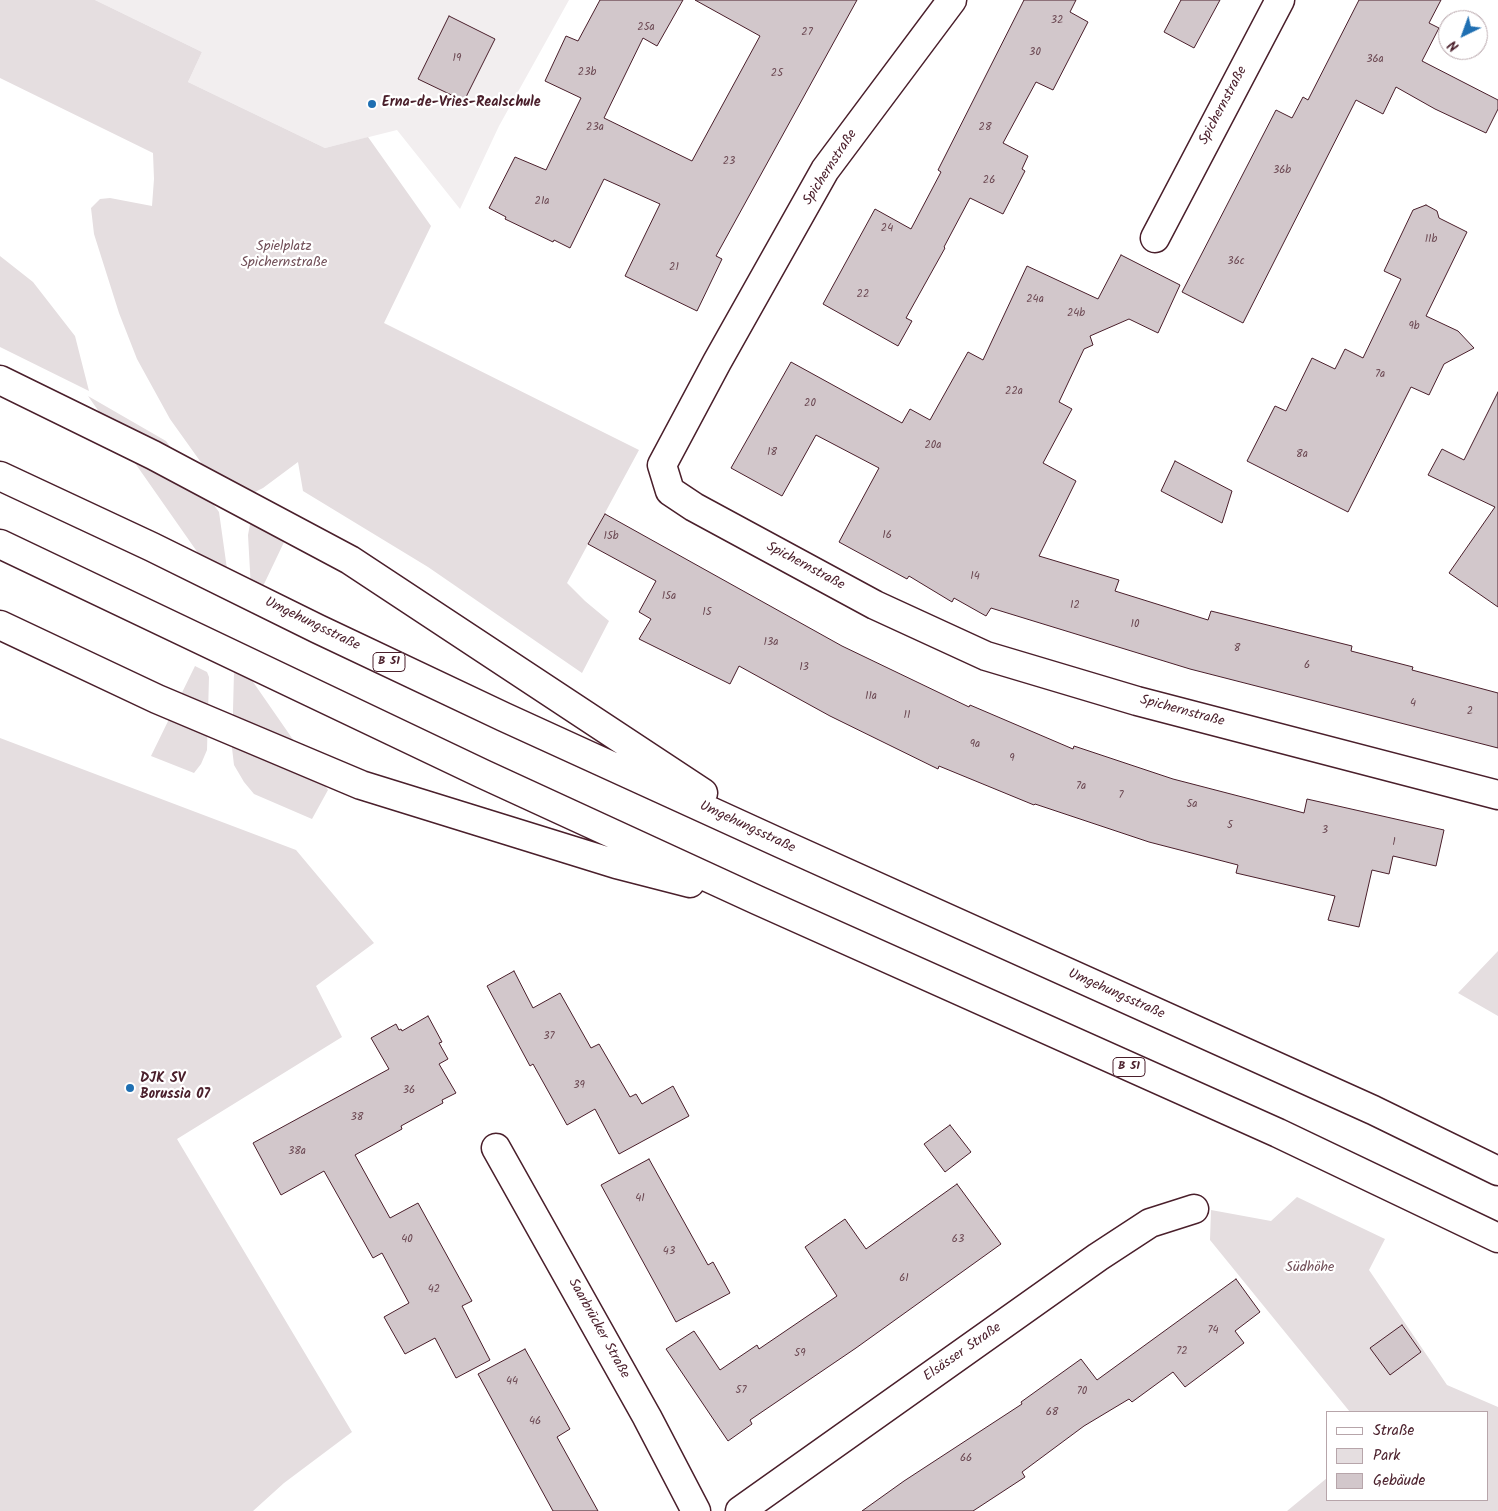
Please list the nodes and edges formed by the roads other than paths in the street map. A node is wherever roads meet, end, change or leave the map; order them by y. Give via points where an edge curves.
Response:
1 (952, 0) edge
2 (1280, 0) edge
3 (1155, 238) dead end
4 (0, 380) edge
5 (0, 476) edge
6 (0, 544) edge
7 (0, 625) edge
8 (1498, 794) edge
9 (780, 843) junction
10 (757, 900) junction
11 (496, 1148) dead end
12 (1498, 1171) edge
13 (1194, 1209) dead end
14 (1498, 1238) edge
15 (696, 1511) edge
16 (740, 1511) edge

1 - 8 main road, Spichernstraße via 826,170 662,465 670,491 875,605 986,656 1136,701
2 - 3 main road, Spichernstraße
4 - 9 main road via 153,455 350,560
5 - 9 main road, Umgehungsstraße / B 51 via 327,633
6 - 10 main road, B 51
7 - 10 main road via 157,699 361,785 616,864
9 - 12 main road, Umgehungsstraße / B 51 via 1355,1102
10 - 14 main road, B 51 via 1278,1133
11 - 15 main road, Saarbrücker Straße
13 - 16 main road, Elsässer Straße via 1150,1223 1098,1257

